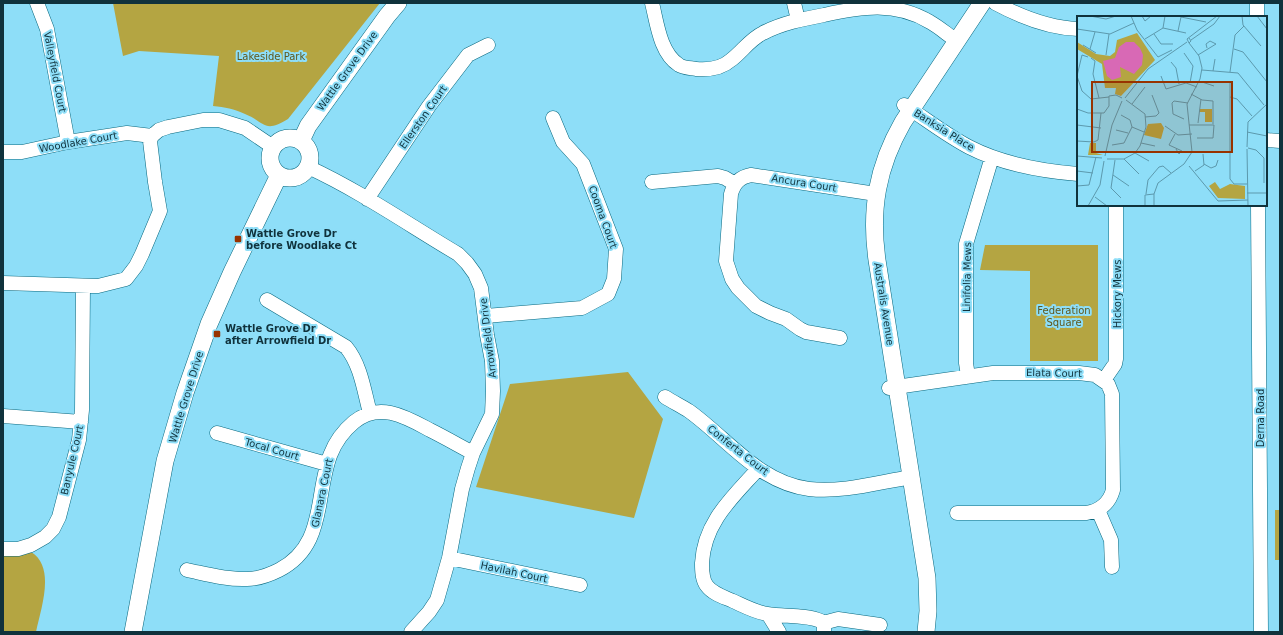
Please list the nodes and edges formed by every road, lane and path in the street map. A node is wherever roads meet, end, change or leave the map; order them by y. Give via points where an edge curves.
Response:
1 (37, 3) edge
2 (398, 3) edge
3 (652, 3) edge
4 (794, 3) edge
5 (972, 3) edge
6 (982, 3) edge
7 (995, 3) edge
8 (1257, 3) edge
9 (893, 6) edge
10 (1258, 16) edge
11 (798, 20) junction
12 (1077, 29) edge
13 (954, 39) junction
14 (488, 45) dead end
15 (908, 107) junction
16 (553, 118) dead end
17 (152, 136) junction
18 (1267, 140) edge
19 (301, 141) junction
20 (1280, 141) edge
21 (68, 142) junction
22 (273, 147) junction
23 (3, 152) edge
24 (992, 157) junction
25 (308, 167) junction
26 (1077, 174) edge
27 (279, 175) junction
28 (652, 182) dead end
29 (735, 184) junction
30 (872, 193) junction
31 (367, 199) junction
32 (1116, 206) edge
33 (1258, 206) edge
34 (3, 283) edge
35 (83, 286) junction
36 (267, 300) dead end
37 (485, 316) junction
38 (840, 338) dead end
39 (968, 376) junction
40 (1104, 380) junction
41 (893, 387) junction
42 (665, 397) dead end
43 (370, 413) junction
44 (3, 416) edge
45 (81, 422) junction
46 (217, 433) dead end
47 (473, 453) junction
48 (326, 464) junction
49 (758, 469) junction
50 (908, 478) junction
51 (1098, 510) junction
52 (956, 513) dead end
53 (3, 549) edge
54 (449, 558) junction
55 (1112, 567) dead end
56 (187, 570) dead end
57 (580, 585) dead end
58 (768, 614) junction
59 (880, 625) dead end
60 (824, 628) edge
61 (133, 632) edge
62 (411, 632) edge
63 (780, 632) edge
64 (918, 632) edge
65 (926, 632) edge
66 (1261, 632) edge

1 - 21 street, Valleyfield Court via 47,29
2 - 19 street, Wattle Grove Drive via 325,101
3 - 11 street via 662,42 670,58 680,66 691,68 715,68 730,61 749,42 762,34
4 - 11 street
5 - 13 street, Australis Avenue
6 - 13 street, Australis Avenue
7 - 12 street via 1036,21
8 - 10 street
9 - 11 street via 855,8
9 - 13 street via 929,22
13 - 15 street, Australis Avenue
14 - 31 street, Ellerston Court via 468,55 429,106
15 - 24 street, Banksia Place via 958,141
15 - 30 street, Australis Avenue
16 - 37 street, Cooma Court via 563,142 583,164 616,250 614,280 608,294 582,308
17 - 21 street, Woodlake Court via 128,133
17 - 22 street via 168,127 203,120 219,120 245,128
17 - 35 street via 150,141 160,211 142,254 126,279 98,286
18 - 20 street
19 - 22 street via 286,138
19 - 25 street via 309,150
21 - 23 street, Woodlake Court via 22,152
22 - 27 street via 270,153 271,166
24 - 26 street, Banksia Place via 1030,168
24 - 39 street, Linifolia Mews via 966,244
25 - 27 street via 296,178 284,178
25 - 31 street, Arrowfield Drive
27 - 61 street, Wattle Grove Drive via 209,324 185,393 166,461
28 - 29 street via 718,176
29 - 30 street, Ancura Court via 745,176 757,176
29 - 38 street via 731,194 726,261 738,288 756,306 786,318 806,332
30 - 41 street, Australis Avenue via 874,234
31 - 37 street, Arrowfield Drive via 458,254 475,274 482,288
32 - 40 street, Hickory Mews via 1116,359
33 - 66 street, Derna Road
34 - 35 street
35 - 45 street, Banyule Court
36 - 43 street via 346,347 358,366
37 - 47 street, Arrowfield Drive via 492,361 492,414
39 - 40 street, Elata Court via 1004,372 1079,373 1095,375
39 - 41 street, Elata Court
40 - 51 street via 1111,389 1113,400 1113,483 1108,503
41 - 50 street, Australis Avenue
42 - 49 street, Conferta Court via 689,412
43 - 47 street via 390,412 404,416
43 - 48 street, Glanara Court via 360,418 341,435
44 - 45 street
45 - 53 street, Banyule Court via 79,440 59,517 52,529 45,537 31,545 18,549
46 - 48 street, Tocal Court
47 - 54 street, Arrowfield Drive via 462,490
48 - 56 street, Glanara Court via 314,530 303,551 287,566 268,575 248,579
49 - 50 street, Conferta Court via 785,483 815,489 846,488
49 - 58 street via 714,521 706,540 702,571 707,586 714,592
50 - 64 street, Australis Avenue via 921,592
50 - 65 street, Australis Avenue via 928,589
51 - 52 street via 1086,513
51 - 55 street via 1111,540
54 - 57 street, Havilah Court
54 - 62 street, Arrowfield Drive via 437,600
58 - 60 street via 818,620
58 - 63 street
59 - 60 street via 838,619

